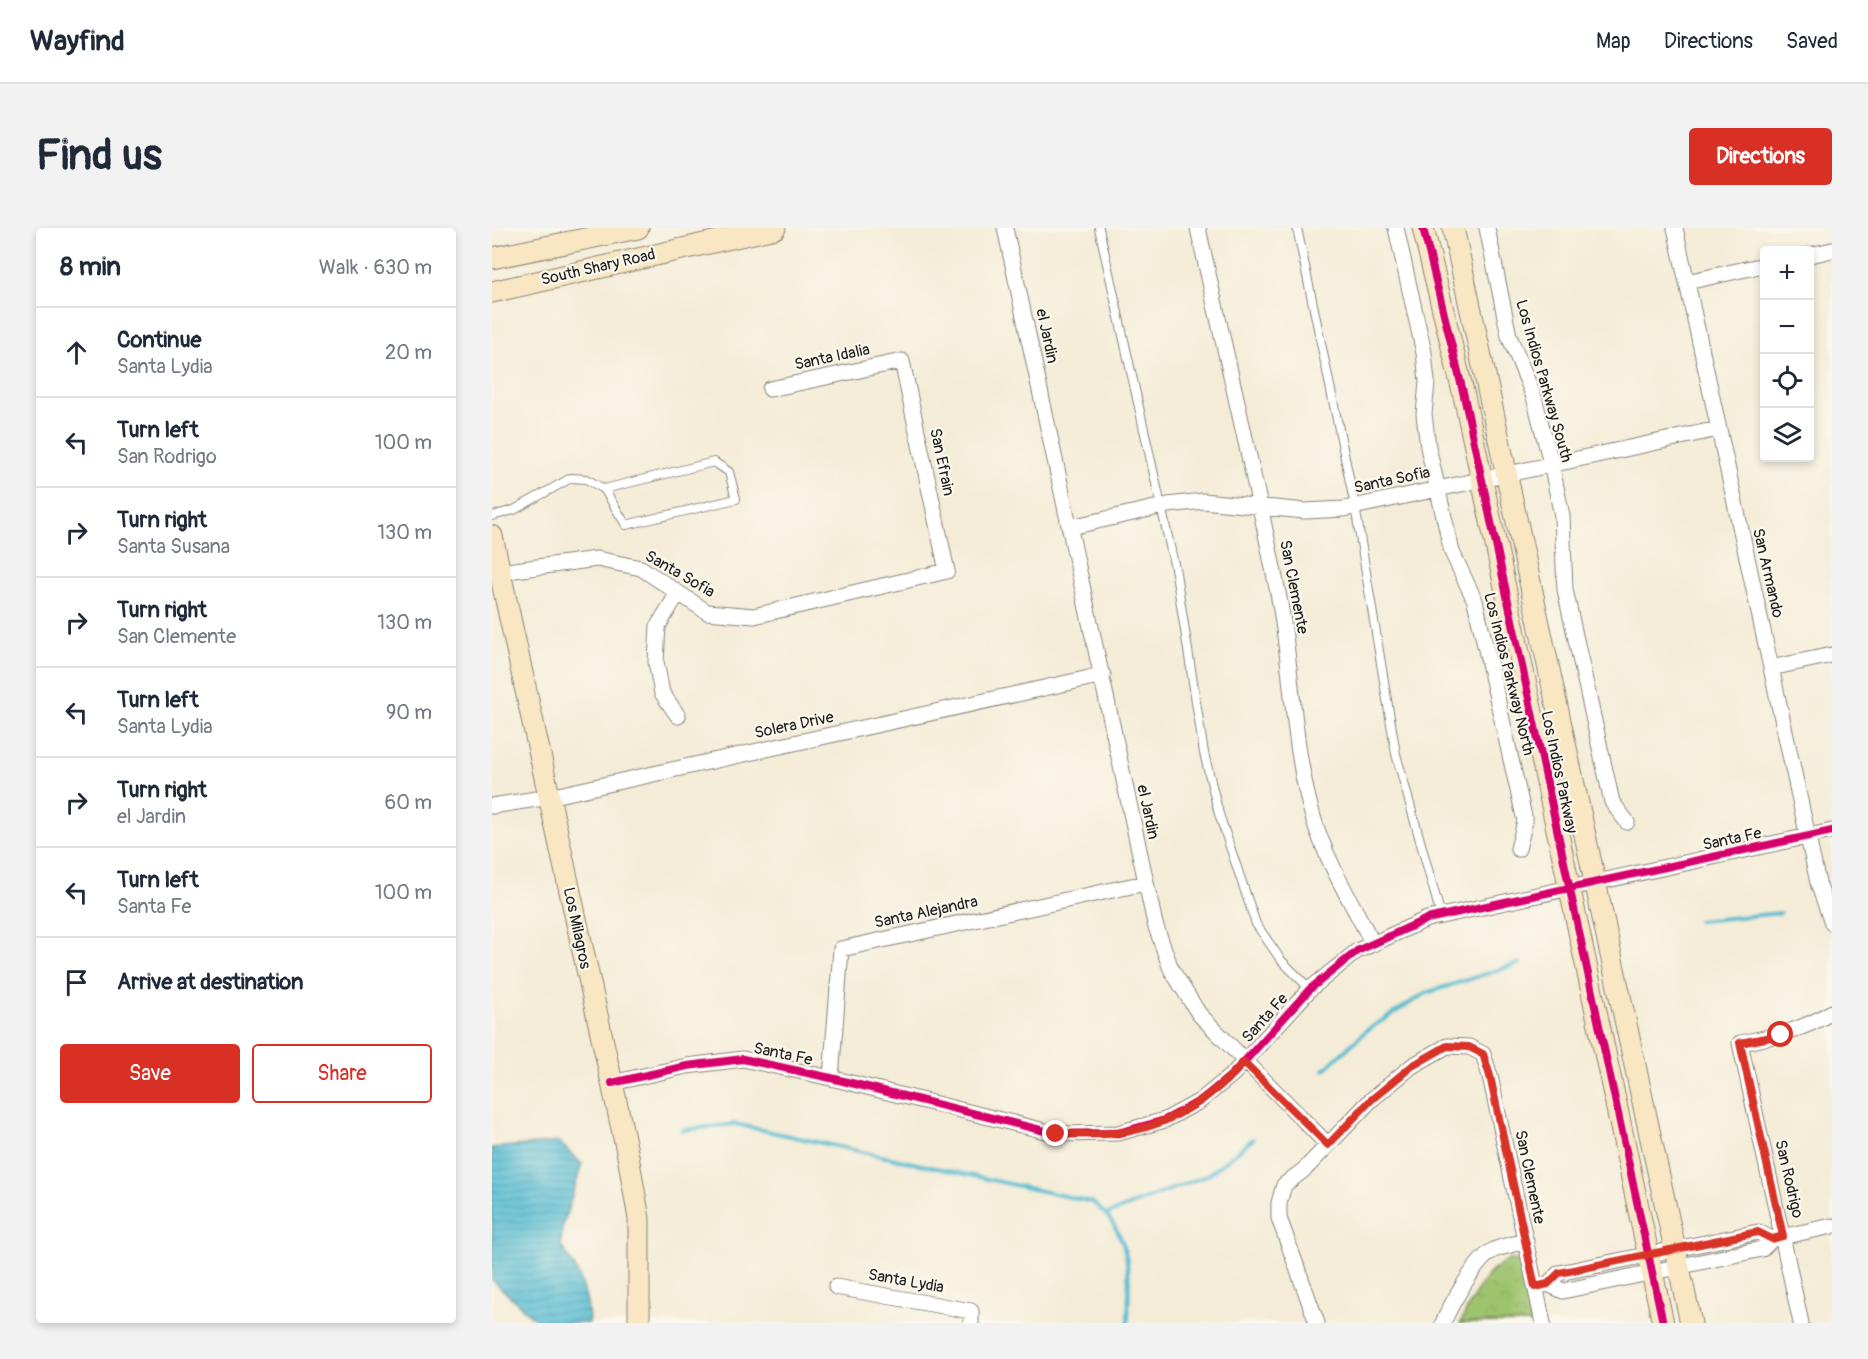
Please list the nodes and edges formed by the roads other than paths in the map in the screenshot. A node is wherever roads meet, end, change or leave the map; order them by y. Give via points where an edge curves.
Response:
1 (638, 228) edge
2 (775, 228) edge
3 (1005, 228) edge
4 (1099, 228) edge
5 (1198, 228) edge
6 (1297, 228) edge
7 (1396, 228) edge
8 (1423, 228) edge
9 (1453, 228) edge
10 (1487, 228) edge
11 (1675, 228) edge
12 (1832, 250) edge
13 (1814, 254) edge
14 (492, 258) edge
15 (1760, 266) edge
16 (1687, 282) junction
17 (492, 292) edge
18 (902, 361) joint
19 (770, 389) dead end
20 (1718, 429) junction
21 (1551, 463) junction
22 (1506, 473) junction
23 (1482, 479) junction
24 (604, 489) junction
25 (1437, 489) junction
26 (1259, 505) junction
27 (1162, 506) junction
28 (1355, 507) junction
29 (492, 516) edge
30 (1071, 527) junction
31 (492, 536) edge
32 (947, 571) joint
33 (500, 572) junction
34 (678, 593) junction
35 (1832, 655) edge
36 (1771, 668) junction
37 (1103, 675) junction
38 (678, 716) dead end
39 (549, 797) junction
40 (492, 807) edge
41 (1627, 822) dead end
42 (1832, 831) edge
43 (1809, 836) junction
44 (1518, 849) dead end
45 (1145, 883) junction
46 (1596, 884) junction
47 (1571, 889) junction
48 (1441, 916) junction
49 (1832, 923) edge
50 (1374, 944) junction
51 (1310, 989) junction
52 (1832, 1012) edge
53 (1244, 1062) junction
54 (831, 1078) junction
55 (612, 1083) junction
56 (1328, 1145) junction
57 (1832, 1226) edge
58 (1778, 1237) junction
59 (1526, 1241) junction
60 (1677, 1258) junction
61 (1651, 1263) junction
62 (1542, 1285) junction
63 (836, 1287) dead end
64 (971, 1317) edge
65 (639, 1323) edge
66 (1317, 1323) edge
67 (1443, 1323) edge
68 (1543, 1323) edge
69 (1664, 1323) edge
70 (1691, 1323) edge
71 (1801, 1323) edge

1 - 14 street, South Shary Road
2 - 17 street, South Shary Road
3 - 30 street, el Jardin
4 - 27 lane
5 - 26 street, San Clemente
6 - 28 lane
7 - 25 street, Los Indios Parkway North via 1424,353 1424,414
8 - 23 street, Los Indios Parkway
9 - 22 street, Los Indios Parkway
10 - 21 street, Los Indios Parkway South via 1509,336 1534,398
11 - 16 street, San Armando
12 - 13 street
15 - 16 street
16 - 20 street, San Armando
18 - 19 street, Santa Idalia
18 - 32 street, San Efrain
20 - 21 street, Santa Sofia
20 - 36 street, San Armando
21 - 22 street, Santa Sofia
21 - 41 street, Los Indios Parkway South via 1562,516 1565,590 1612,802
22 - 23 street, Santa Sofia
22 - 46 street, Los Indios Parkway
23 - 25 street, Santa Sofia
23 - 47 street, Los Indios Parkway
24 - 24 lane via 626,525 736,499 729,472 714,462
24 - 29 lane via 586,479 571,478 514,510
25 - 28 street, Santa Sofia
25 - 44 street, Los Indios Parkway North via 1452,552 1475,601 1525,821
26 - 27 street, Santa Sofia via 1203,501
26 - 28 street, Santa Sofia via 1305,512
26 - 50 street, San Clemente via 1286,640 1302,769 1313,818
27 - 30 street, Santa Sofia
27 - 51 lane via 1204,753 1219,814 1256,924 1281,960
28 - 48 lane via 1396,754
30 - 37 street, el Jardin
31 - 33 street, Los Milagros
32 - 34 street, Santa Sofia via 754,616 707,612
33 - 34 street, Santa Sofia via 597,559 641,568
33 - 39 street, Los Milagros
34 - 38 street via 658,626 656,662 662,693
35 - 36 street
36 - 43 street, San Armando
37 - 39 street, Solera Drive
37 - 45 street, el Jardin
39 - 40 street, Solera Drive
39 - 55 street, Los Milagros
42 - 43 street, Santa Fe
43 - 46 street, Santa Fe
43 - 49 street, San Armando via 1818,883
45 - 53 street, el Jardin via 1171,969 1199,1014
45 - 54 street, Santa Alejandra via 841,949
46 - 47 street, Santa Fe
46 - 60 street, Los Indios Parkway
47 - 48 street, Santa Fe
47 - 61 street, Los Indios Parkway
48 - 50 street, Santa Fe
50 - 51 street, Santa Fe via 1358,951
51 - 53 street, Santa Fe
52 - 58 street, San Rodrigo via 1814,1024 1740,1043
53 - 54 street, Santa Fe via 1200,1101 1165,1120 1119,1133 1056,1134
53 - 56 street, el Jardin
54 - 55 street, Santa Fe via 743,1059 687,1066
55 - 65 street, Los Milagros via 639,1218
56 - 59 street, San Clemente via 1371,1100 1412,1066 1447,1046 1469,1047 1483,1054 1490,1076
56 - 66 street via 1284,1185 1279,1203 1279,1218
57 - 58 street
58 - 60 street via 1762,1249
58 - 71 street, San Rodrigo
59 - 62 street, San Clemente
59 - 67 street via 1492,1251 1475,1270
60 - 61 street
60 - 70 street, Los Indios Parkway
61 - 62 street via 1559,1273
61 - 69 street, Los Indios Parkway
62 - 68 street, San Clemente
63 - 64 street, Santa Lydia

